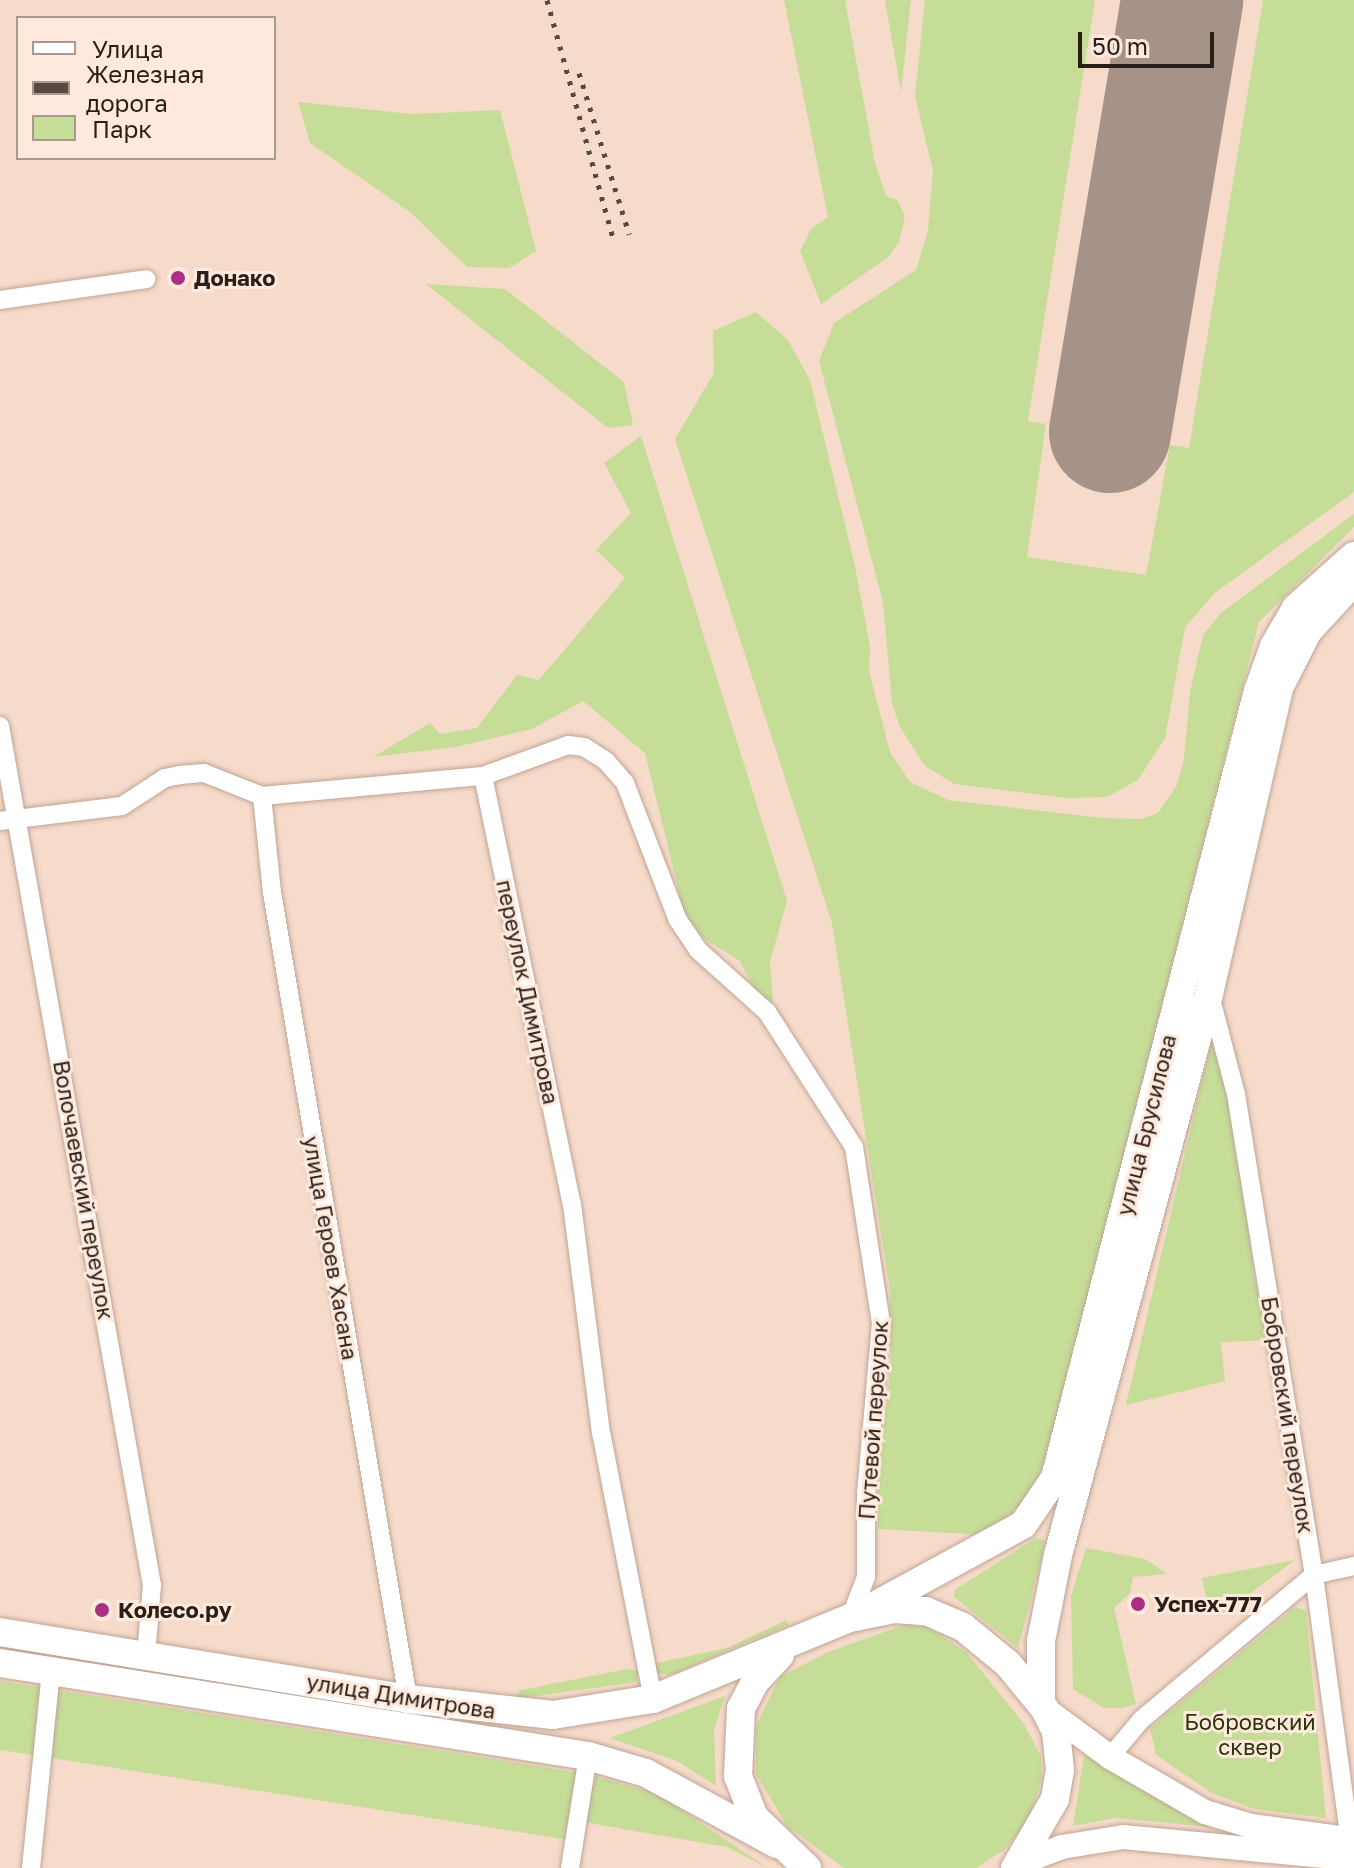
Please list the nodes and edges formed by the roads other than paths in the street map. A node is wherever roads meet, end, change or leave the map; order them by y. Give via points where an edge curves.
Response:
1 (147, 279) dead end
2 (0, 300) edge
3 (1354, 556) edge
4 (1354, 581) edge
5 (0, 726) edge
6 (483, 776) junction
7 (262, 796) junction
8 (8, 820) edge
9 (1209, 994) junction
10 (1354, 1566) edge
11 (1314, 1575) junction
12 (850, 1618) junction
13 (0, 1632) edge
14 (793, 1645) junction
15 (146, 1655) junction
16 (0, 1663) edge
17 (51, 1672) junction
18 (408, 1699) junction
19 (653, 1699) junction
20 (1043, 1706) junction
21 (588, 1756) junction
22 (1110, 1757) junction
23 (777, 1844) junction
24 (1353, 1846) edge
25 (1018, 1866) edge
26 (31, 1868) edge
27 (570, 1868) edge
28 (807, 1868) edge

1 - 2 street
3 - 12 main road, улица Брусилова via 1296,608 1274,646 1258,691 1055,1478 1023,1525
4 - 9 main road, улица Брусилова via 1308,631 1279,688
5 - 8 street, Волочаевский переулок
6 - 7 street
6 - 12 street, Путевой переулок via 568,745 584,747 606,761 625,783 678,920 698,950 767,1012 854,1147 881,1323 866,1493 866,1577
6 - 19 street, переулок Димитрова via 572,1204 606,1460
7 - 8 street via 204,773 180,775 165,778 122,806
7 - 18 street, улица Героев Хасана via 272,892
8 - 15 street, Волочаевский переулок via 152,1585
9 - 11 street, Бобровский переулок via 1236,1094
9 - 20 main road, улица Брусилова via 1058,1555 1041,1641
10 - 11 street
11 - 22 street via 1141,1720
11 - 24 street, Бобровский переулок
12 - 14 main road, улица Димитрова
12 - 20 main road, улица Димитрова via 894,1609 947,1618 993,1650
13 - 15 main road, улица Димитрова
14 - 19 main road, улица Димитрова
14 - 23 main road, улица Димитрова via 755,1682 736,1729 741,1791
15 - 18 main road, улица Димитрова
16 - 17 main road, улица Димитрова
17 - 21 main road, улица Димитрова
17 - 26 street
18 - 19 main road, улица Димитрова via 545,1715 601,1711
20 - 22 main road, улица Димитрова
20 - 25 main road, улица Димитрова via 1059,1744 1059,1785 1039,1834
21 - 23 main road, улица Димитрова via 658,1778
21 - 27 street
22 - 24 main road, улица Димитрова via 1205,1812
23 - 28 main road, улица Димитрова
24 - 25 main road, улица Димитрова via 1123,1837 1062,1847

